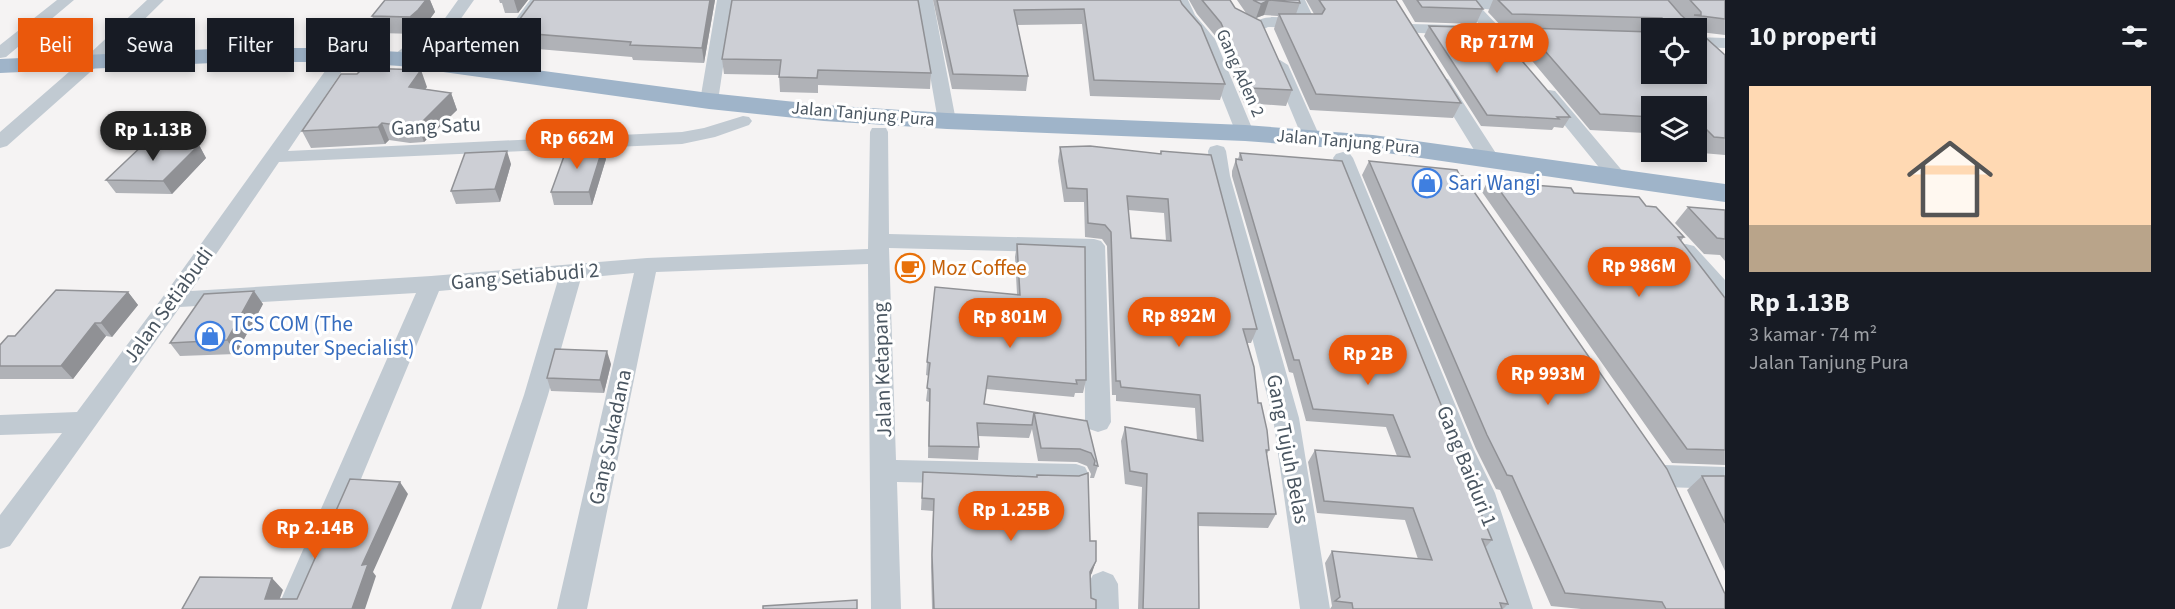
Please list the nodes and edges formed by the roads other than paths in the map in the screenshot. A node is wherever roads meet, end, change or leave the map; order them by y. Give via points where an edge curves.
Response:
1 (66, 0) edge
2 (156, 0) edge
3 (466, 0) edge
4 (538, 0) edge
5 (725, 0) edge
6 (925, 0) edge
7 (1180, 0) edge
8 (1297, 0) edge
9 (1532, 0) edge
10 (1397, 10) edge
11 (525, 18) edge
12 (1409, 29) junction
13 (1497, 34) junction
14 (1570, 37) edge
15 (1707, 42) edge
16 (1725, 43) edge
17 (1422, 49) edge
18 (0, 53) edge
19 (400, 59) joint
20 (93, 60) edge
21 (93, 62) edge
22 (18, 65) edge
23 (0, 66) edge
24 (1434, 69) edge
25 (79, 72) edge
26 (306, 72) edge
27 (334, 72) joint
28 (501, 72) edge
29 (71, 79) junction
30 (0, 81) edge
31 (709, 100) junction
32 (743, 121) junction
33 (947, 121) junction
34 (1022, 131) junction
35 (879, 132) junction
36 (1245, 133) junction
37 (1311, 137) junction
38 (0, 142) edge
39 (1217, 151) junction
40 (274, 157) junction
41 (1343, 158) junction
42 (1489, 158) junction
43 (1618, 178) junction
44 (1725, 193) edge
45 (1725, 209) edge
46 (1669, 232) edge
47 (878, 249) junction
48 (647, 265) junction
49 (572, 271) junction
50 (431, 284) junction
51 (1725, 294) edge
52 (172, 300) junction
53 (82, 422) junction
54 (1098, 422) dead end
55 (0, 425) edge
56 (885, 471) junction
57 (1076, 475) edge
58 (1662, 476) edge
59 (1725, 478) edge
60 (0, 537) edge
61 (292, 609) edge
62 (466, 609) edge
63 (572, 609) edge
64 (886, 609) edge
65 (1315, 609) edge
66 (1518, 609) edge

1 - 18 street
2 - 20 street
3 - 19 street via 449,24 430,33
4 - 11 street
5 - 31 street
6 - 33 street
7 - 36 street, Gang Aden 2 via 1188,17 1207,39
8 - 37 street via 1309,25 1251,24 1265,31
9 - 13 street via 1531,6 1476,4 1474,9
10 - 12 street
12 - 13 street
12 - 17 street
13 - 14 street
13 - 43 street
15 - 16 street
19 - 21 highway, Jalan Tanjung Pura via 234,55
22 - 23 highway, Jalan Tanjung Pura
24 - 42 street
25 - 29 street
26 - 29 highway, Jalan Tanjung Pura
27 - 32 highway, Jalan Tanjung Pura via 433,79
27 - 40 street, Jalan Setiabudi
28 - 31 highway, Jalan Tanjung Pura
29 - 30 highway, Jalan Tanjung Pura
29 - 38 street
31 - 33 highway, Jalan Tanjung Pura
32 - 35 highway, Jalan Tanjung Pura
32 - 40 street, Gang Satu via 682,138
33 - 34 highway, Jalan Tanjung Pura
34 - 35 highway, Jalan Tanjung Pura
34 - 36 highway, Jalan Tanjung Pura
34 - 39 highway, Jalan Tanjung Pura
35 - 47 street, Jalan Ketapang
36 - 37 highway, Jalan Tanjung Pura
37 - 42 highway, Jalan Tanjung Pura
39 - 41 highway, Jalan Tanjung Pura
39 - 65 street, Gang Tujuh Belas via 1220,177 1286,418
40 - 52 street, Jalan Setiabudi
41 - 45 highway, Jalan Tanjung Pura
41 - 66 street, Gang Baiduri 1 via 1482,493
42 - 43 highway, Jalan Tanjung Pura
43 - 44 highway, Jalan Tanjung Pura
46 - 51 street
47 - 48 street, Gang Setiabudi 2
47 - 54 street, Gang Setiabudi 2 via 1094,246
47 - 56 street, Jalan Ketapang
48 - 49 street, Gang Setiabudi 2
48 - 63 street, Gang Sukadana
49 - 50 street, Gang Setiabudi 2
49 - 62 street
50 - 52 street, Gang Setiabudi 2
50 - 61 street
52 - 53 street, Jalan Setiabudi
53 - 55 street
53 - 60 street, Jalan Setiabudi
56 - 57 street
56 - 64 street, Jalan Ketapang
58 - 59 street

